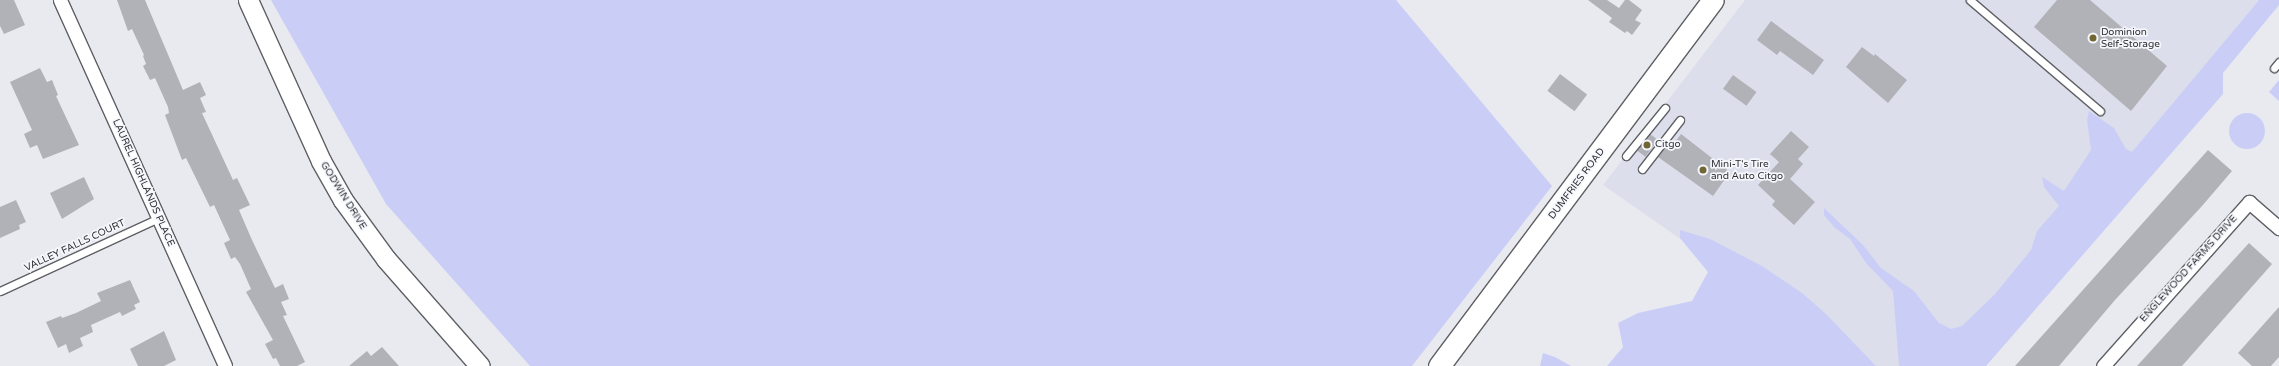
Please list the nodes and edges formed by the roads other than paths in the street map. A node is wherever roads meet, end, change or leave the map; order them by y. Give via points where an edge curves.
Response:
1 (60, 0) edge
2 (248, 0) edge
3 (1713, 0) edge
4 (1970, 0) edge
5 (1665, 108) dead end
6 (2100, 111) dead end
7 (1680, 120) dead end
8 (1626, 156) dead end
9 (1642, 169) dead end
10 (159, 218) junction
11 (2279, 228) edge
12 (0, 291) edge
13 (225, 366) edge
14 (480, 366) edge
15 (1439, 366) edge
16 (2103, 366) edge

1 - 10 street, LAUREL HIGHLANDS PLACE
2 - 14 street, GODWIN DRIVE via 321,160 343,200 386,259
3 - 15 main road, DUMFRIES ROAD
4 - 6 lane
5 - 8 lane
7 - 9 lane
10 - 12 lane, VALLEY FALLS COURT
10 - 13 street, LAUREL HIGHLANDS PLACE
11 - 16 street, ENGLEWOOD FARMS DRIVE via 2249,202

